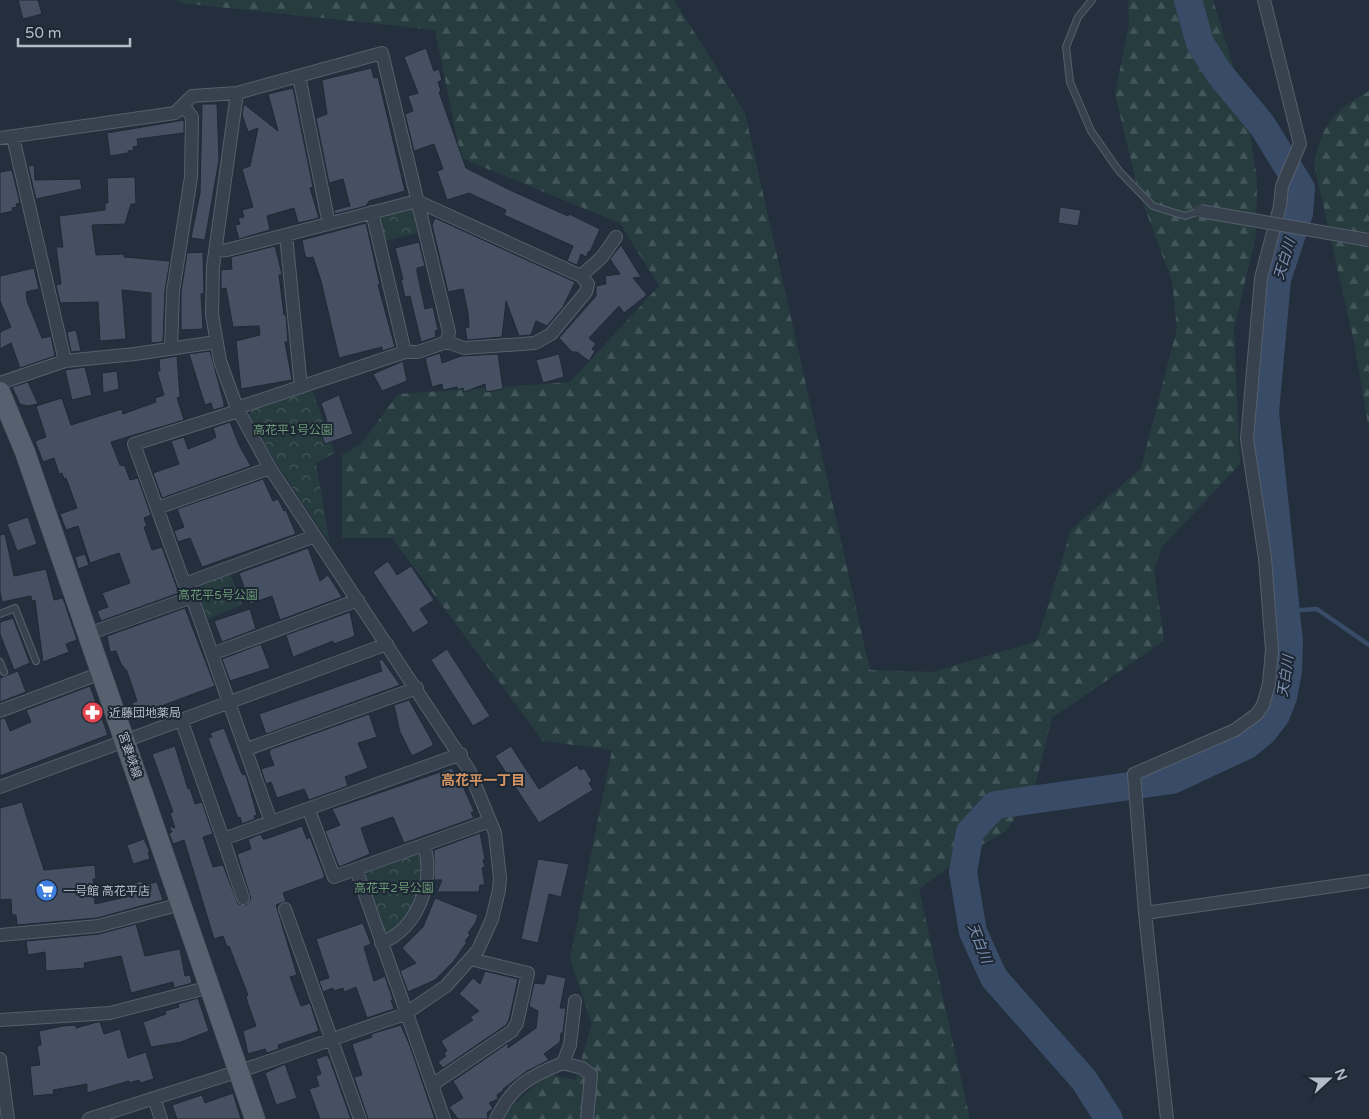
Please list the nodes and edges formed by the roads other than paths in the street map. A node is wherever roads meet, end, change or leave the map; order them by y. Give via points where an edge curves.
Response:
1 (1092, 0) edge
2 (1264, 0) edge
3 (299, 76) junction
4 (237, 93) junction
5 (184, 106) junction
6 (13, 137) junction
7 (0, 138) edge
8 (417, 201) junction
9 (1200, 211) joint
10 (372, 212) junction
11 (329, 224) junction
12 (286, 235) junction
13 (616, 237) dead end
14 (1369, 240) edge
15 (215, 251) junction
16 (581, 276) junction
17 (216, 342) junction
18 (447, 342) junction
19 (171, 349) junction
20 (405, 352) junction
21 (64, 361) junction
22 (0, 383) edge
23 (301, 387) junction
24 (0, 392) edge
25 (238, 410) junction
26 (270, 468) junction
27 (157, 508) junction
28 (315, 536) junction
29 (187, 584) junction
30 (192, 597) junction
31 (358, 600) junction
32 (0, 614) edge
33 (88, 634) junction
34 (387, 644) junction
35 (212, 654) junction
36 (36, 661) dead end
37 (0, 662) edge
38 (4, 672) dead end
39 (101, 673) junction
40 (417, 688) junction
41 (230, 702) junction
42 (0, 711) edge
43 (181, 719) junction
44 (124, 739) junction
45 (246, 749) junction
46 (461, 754) junction
47 (0, 787) edge
48 (309, 810) junction
49 (490, 821) junction
50 (271, 822) junction
51 (223, 839) junction
52 (424, 844) junction
53 (356, 869) junction
54 (1369, 881) edge
55 (243, 898) dead end
56 (181, 904) junction
57 (285, 909) dead end
58 (1145, 913) junction
59 (0, 935) edge
60 (381, 943) junction
61 (470, 959) junction
62 (210, 987) junction
63 (575, 1001) dead end
64 (405, 1014) junction
65 (0, 1020) edge
66 (332, 1039) junction
67 (0, 1059) edge
68 (563, 1064) junction
69 (238, 1070) junction
70 (432, 1085) junction
71 (154, 1098) junction
72 (8, 1119) edge
73 (89, 1119) edge
74 (161, 1119) edge
75 (255, 1119) edge
76 (360, 1119) edge
77 (444, 1119) edge
78 (496, 1119) edge
79 (587, 1119) edge
80 (1167, 1119) edge

1 - 9 lane via 1078,17 1066,47 1070,82 1091,131 1118,171 1153,206 1185,216
2 - 58 street via 1300,144 1282,186 1280,206 1261,278 1247,439 1265,558 1272,668 1267,695 1256,714 1236,730 1134,774
3 - 4 street
3 - 8 street via 382,53
3 - 11 street
4 - 5 street via 192,96
4 - 15 street
5 - 6 street via 175,113
5 - 19 street via 192,117 191,177 173,291
6 - 7 street
6 - 21 street
8 - 10 street
8 - 16 street
8 - 18 street via 449,332
9 - 14 street, bridge
10 - 11 street
10 - 20 street
11 - 12 street
12 - 15 street
12 - 23 street
13 - 16 street via 602,257
15 - 17 street via 212,289
16 - 18 street via 588,284 586,292 546,339 535,343 464,348
17 - 19 street
17 - 25 street
18 - 20 street via 418,352
19 - 21 street
20 - 23 street
21 - 22 street
23 - 25 street
24 - 33 main road, 宮妻峡線 via 25,452
25 - 26 street
25 - 27 street via 134,444
26 - 27 street
26 - 28 street
27 - 29 street
28 - 29 street
28 - 31 street
29 - 30 street
30 - 33 street
30 - 35 street
31 - 34 street
31 - 35 street
32 - 36 lane via 16,608
33 - 39 main road, 宮妻峡線
34 - 40 street
34 - 41 street
35 - 41 street
37 - 38 lane
39 - 42 street
39 - 44 main road, 宮妻峡線
40 - 45 street
40 - 46 street
41 - 43 street
41 - 45 street
43 - 44 street
43 - 51 street
44 - 47 street
44 - 56 main road, 宮妻峡線
45 - 50 street
46 - 48 street via 317,804
46 - 49 street
48 - 50 street
48 - 53 street via 334,877
49 - 52 street
49 - 61 street via 495,833 499,890 484,938
50 - 51 street
51 - 55 street
52 - 53 street
52 - 60 street via 428,867 419,906 403,929
53 - 60 street
54 - 58 street
56 - 59 street via 98,926
56 - 62 main road, 宮妻峡線
57 - 66 street
58 - 80 street
60 - 64 street
61 - 64 street via 446,986
61 - 70 street via 528,973 517,1023 505,1036
62 - 65 street via 110,1013
62 - 69 main road, 宮妻峡線
63 - 68 street via 570,1045
64 - 66 street
64 - 70 street
66 - 69 street
66 - 76 street
67 - 72 street
68 - 78 street via 524,1081 509,1096
68 - 79 street via 582,1068 591,1075
69 - 71 street
69 - 75 main road, 宮妻峡線
70 - 77 street
71 - 73 street
71 - 74 street

